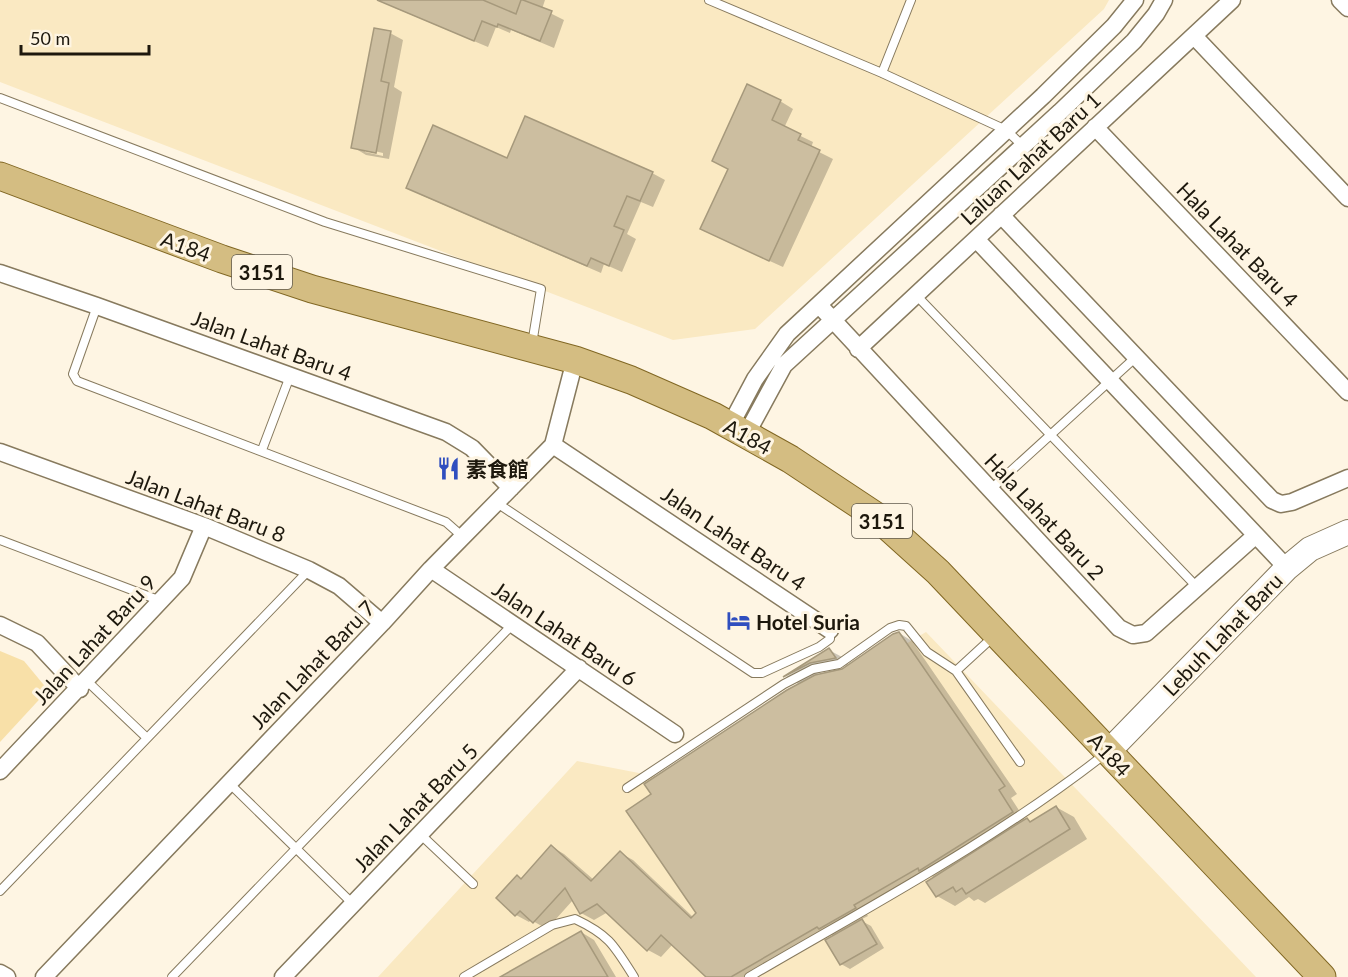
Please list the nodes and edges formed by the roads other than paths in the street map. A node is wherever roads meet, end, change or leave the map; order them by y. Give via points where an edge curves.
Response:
1 (711, 0) edge
2 (911, 0) edge
3 (1135, 0) edge
4 (1164, 0) edge
5 (1232, 0) edge
6 (1340, 0) edge
7 (1348, 8) edge
8 (1194, 36) junction
9 (882, 73) junction
10 (0, 98) edge
11 (1095, 127) junction
12 (1006, 130) junction
13 (1023, 146) junction
14 (0, 176) edge
15 (1348, 198) edge
16 (1001, 215) junction
17 (976, 239) junction
18 (0, 273) edge
19 (916, 295) junction
20 (819, 305) junction
21 (98, 306) junction
22 (832, 320) junction
23 (531, 348) junction
24 (858, 349) junction
25 (1136, 357) junction
26 (575, 360) junction
27 (290, 376) junction
28 (1110, 381) junction
29 (1348, 392) edge
30 (738, 431) junction
31 (1050, 435) junction
32 (553, 445) junction
33 (262, 450) junction
34 (0, 452) edge
35 (1348, 478) edge
36 (511, 488) junction
37 (990, 490) junction
38 (497, 503) junction
39 (204, 526) junction
40 (1348, 532) edge
41 (1256, 535) junction
42 (463, 537) junction
43 (0, 540) edge
44 (1287, 568) junction
45 (431, 569) junction
46 (309, 570) junction
47 (1197, 587) junction
48 (161, 601) junction
49 (382, 624) junction
50 (0, 625) edge
51 (512, 625) junction
52 (830, 630) joint
53 (996, 634) junction
54 (579, 668) junction
55 (956, 671) junction
56 (84, 685) junction
57 (675, 734) dead end
58 (147, 738) junction
59 (1108, 752) junction
60 (1020, 762) dead end
61 (0, 771) edge
62 (229, 783) junction
63 (627, 788) dead end
64 (420, 834) junction
65 (296, 848) junction
66 (472, 884) dead end
67 (0, 891) edge
68 (353, 904) junction
69 (0, 973) edge
70 (6, 977) edge
71 (44, 977) edge
72 (172, 977) edge
73 (283, 977) edge
74 (464, 977) edge
75 (634, 977) edge
76 (749, 977) edge
77 (1322, 977) edge

1 - 9 lane
2 - 9 lane
3 - 12 street via 1086,54
4 - 13 street via 1134,41
5 - 8 street, Laluan Lahat Baru 1
6 - 7 street
8 - 11 street, Laluan Lahat Baru 1
8 - 15 street
9 - 12 lane
10 - 23 lane via 325,222 541,289
11 - 16 street, Laluan Lahat Baru 1
11 - 29 street, Hala Lahat Baru 4
12 - 13 lane
12 - 20 street
13 - 22 street
14 - 23 main road, A184 / 3151 via 212,256 312,289
16 - 17 street, Laluan Lahat Baru 1
16 - 25 street
17 - 19 street, Laluan Lahat Baru 1
17 - 28 street
18 - 21 street, Jalan Lahat Baru 4
19 - 24 street, Laluan Lahat Baru 1
19 - 31 lane
20 - 22 street, Hala Lahat Baru 2
20 - 30 street via 772,353 755,380
21 - 27 street, Jalan Lahat Baru 4
21 - 33 lane via 73,374 76,381
22 - 24 street, Hala Lahat Baru 2
22 - 30 street via 784,365
23 - 26 main road, A184 / 3151
24 - 37 street, Hala Lahat Baru 2
25 - 28 lane
25 - 35 street via 1272,500 1281,504 1292,502
26 - 30 main road, A184 / 3151 via 674,399
26 - 32 street, Jalan Lahat Baru 7
27 - 33 lane
27 - 36 street, Jalan Lahat Baru 4 via 446,432 472,448
28 - 31 lane
28 - 41 street
30 - 53 main road, A184 / 3151 via 790,459 876,516 938,572
31 - 37 lane
31 - 47 lane
32 - 36 street, Jalan Lahat Baru 7
32 - 52 street, Jalan Lahat Baru 4
33 - 42 lane via 446,522
34 - 39 street, Jalan Lahat Baru 8
36 - 38 street, Jalan Lahat Baru 7
37 - 47 street, Hala Lahat Baru 2 via 1119,628 1133,635 1146,633
38 - 42 street, Jalan Lahat Baru 7
38 - 52 lane via 753,673 762,673 819,647 830,639
39 - 46 street, Jalan Lahat Baru 8
39 - 48 street, Jalan Lahat Baru 9 via 182,578
40 - 44 street, Lebuh Lahat Baru via 1310,549
41 - 44 street
41 - 47 street, Hala Lahat Baru 2
42 - 45 street, Jalan Lahat Baru 7
43 - 48 lane
44 - 59 street, Lebuh Lahat Baru
45 - 49 street, Jalan Lahat Baru 7
45 - 51 street, Jalan Lahat Baru 6
46 - 49 street, Jalan Lahat Baru 8 via 339,586
46 - 58 lane
48 - 56 street, Jalan Lahat Baru 9
49 - 62 street, Jalan Lahat Baru 7
50 - 56 street via 37,643
51 - 54 street, Jalan Lahat Baru 6
51 - 65 lane
53 - 55 lane
53 - 59 main road, A184 / 3151
54 - 57 street, Jalan Lahat Baru 6
54 - 64 street, Jalan Lahat Baru 5
55 - 60 lane
55 - 63 lane via 927,652 906,626 890,628 839,664 813,669 784,684
56 - 58 lane
56 - 61 street, Jalan Lahat Baru 9
58 - 67 lane
59 - 76 lane via 992,835
59 - 77 main road, A184 / 3151
62 - 65 lane
62 - 71 street, Jalan Lahat Baru 7
64 - 66 lane
64 - 68 street, Jalan Lahat Baru 5
65 - 68 lane
65 - 72 lane
68 - 73 street, Jalan Lahat Baru 5
69 - 70 street
74 - 75 lane via 552,925 574,919 596,929 614,945

